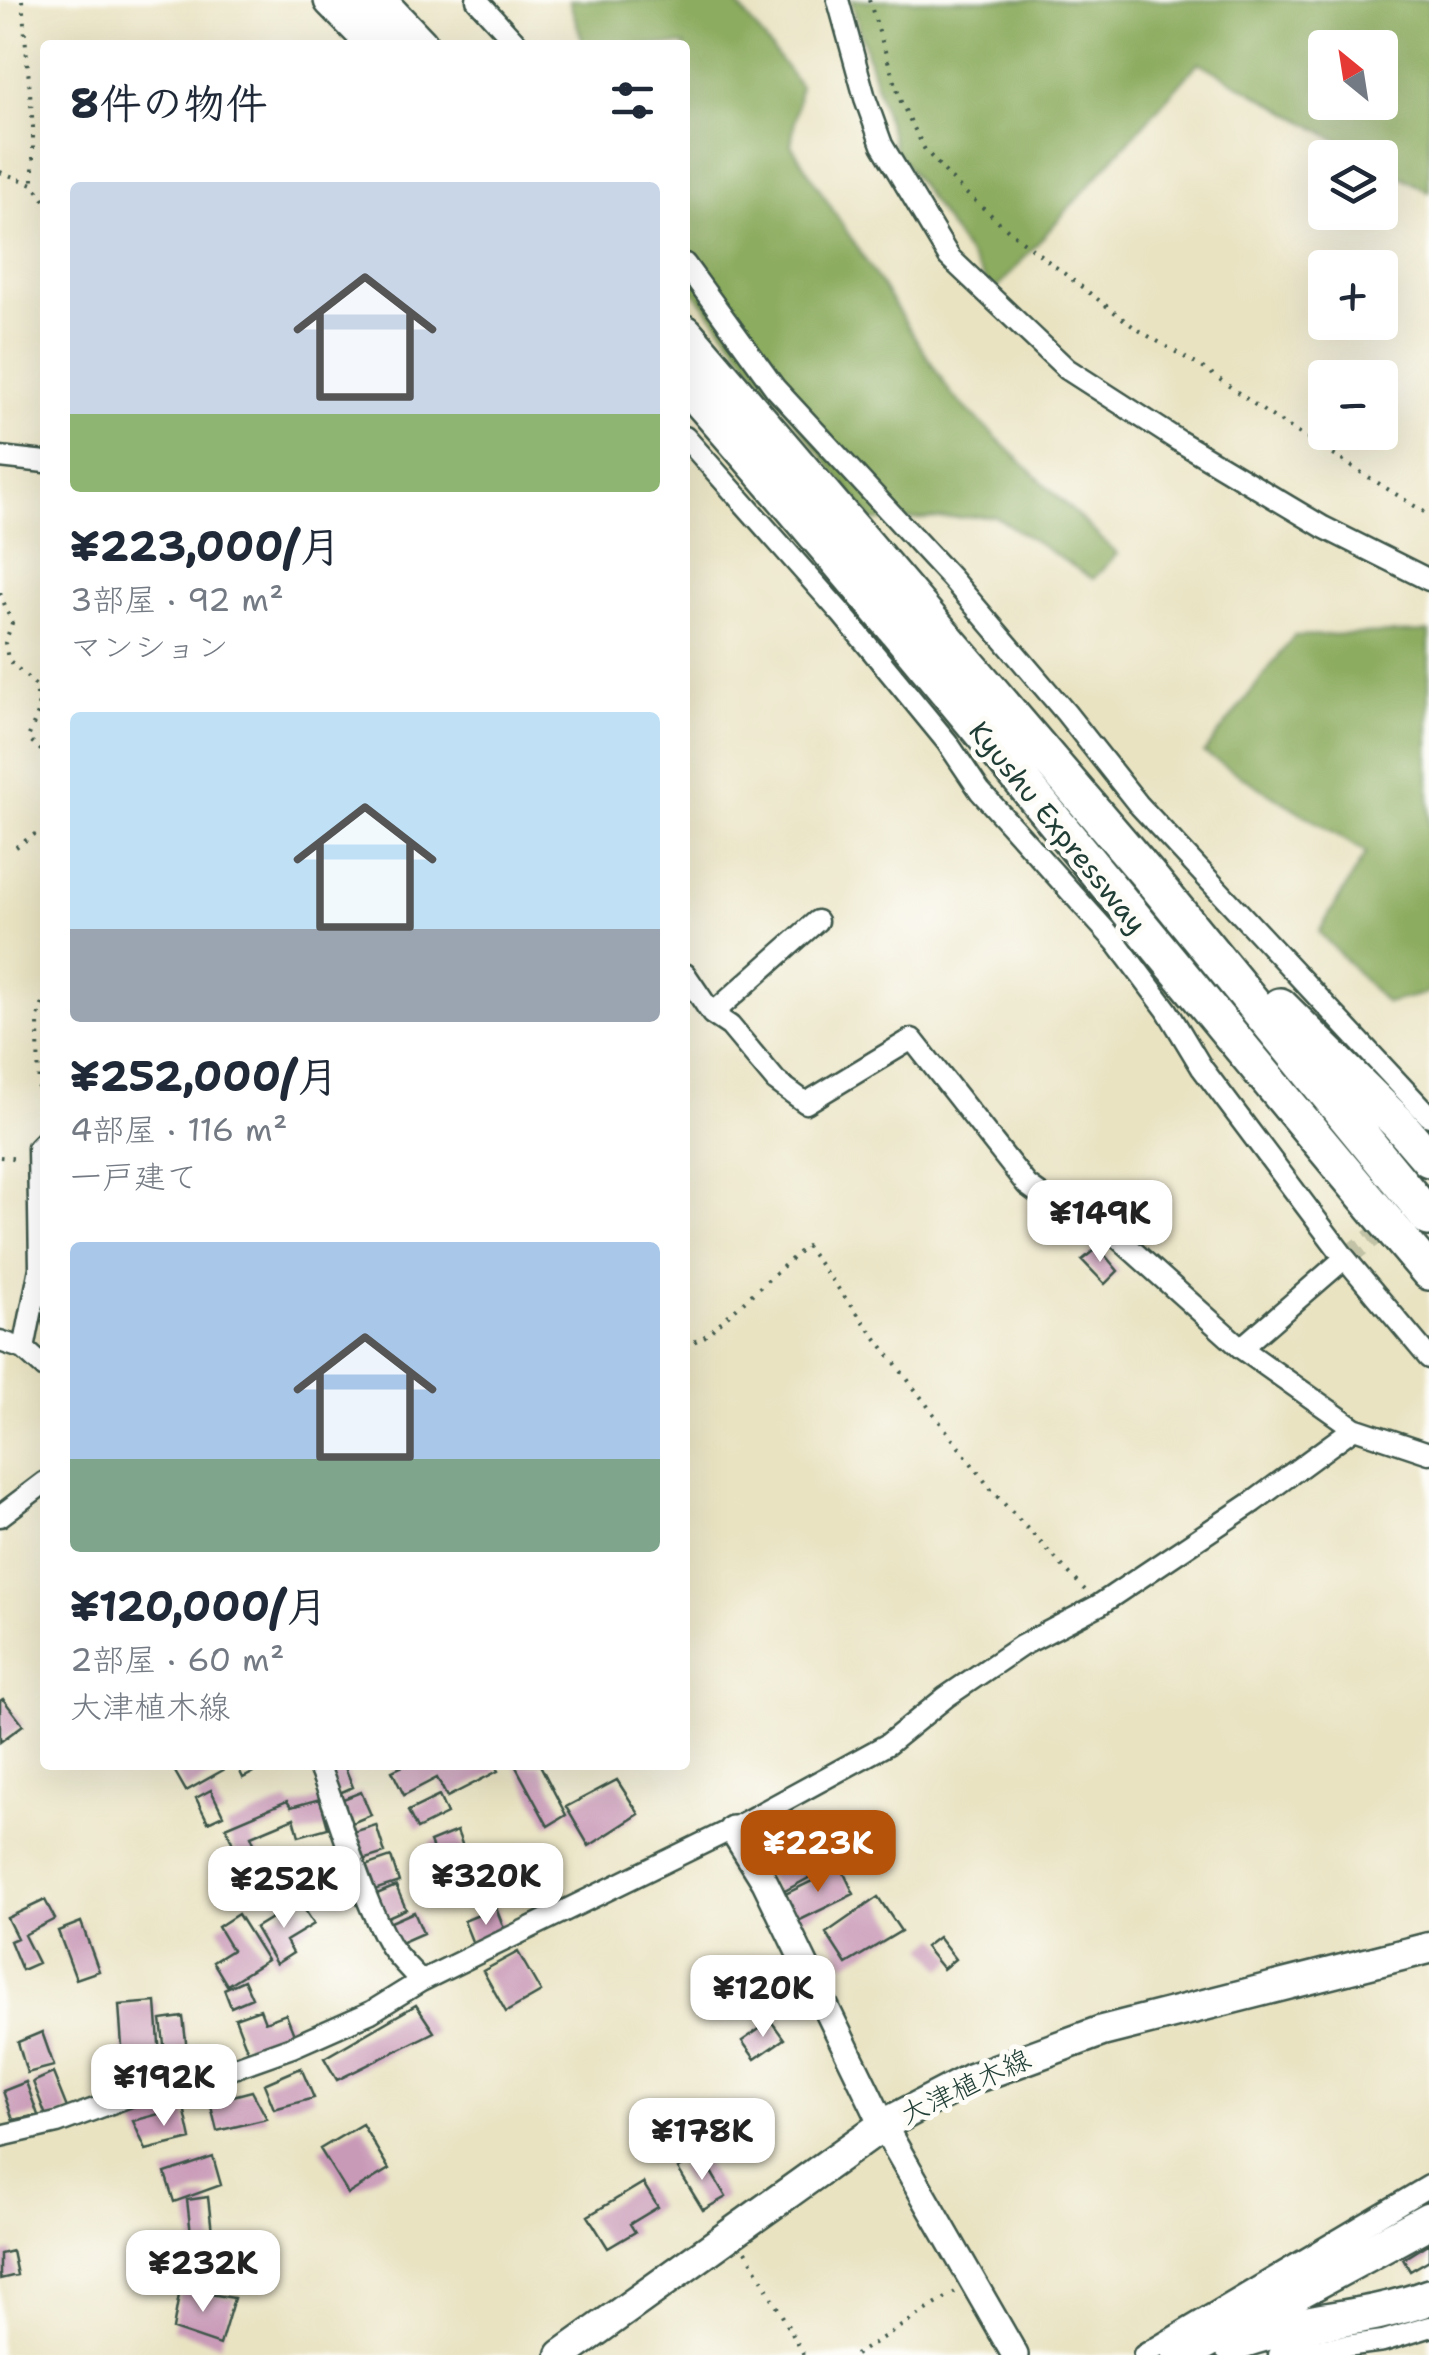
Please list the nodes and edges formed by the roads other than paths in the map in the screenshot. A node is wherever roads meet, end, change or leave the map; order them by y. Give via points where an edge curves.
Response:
1 (332, 0) edge
2 (377, 0) edge
3 (477, 0) edge
4 (838, 0) edge
5 (371, 40) edge
6 (415, 40) edge
7 (513, 40) edge
8 (690, 271) edge
9 (690, 339) edge
10 (690, 389) edge
11 (690, 443) edge
12 (0, 457) edge
13 (40, 461) edge
14 (1429, 580) edge
15 (1148, 875) junction
16 (817, 921) dead end
17 (690, 981) edge
18 (712, 1014) junction
19 (1262, 1076) junction
20 (1429, 1116) edge
21 (40, 1146) edge
22 (1429, 1159) edge
23 (1429, 1218) edge
24 (1344, 1258) junction
25 (40, 1268) edge
26 (40, 1268) edge
27 (1429, 1272) edge
28 (1429, 1300) edge
29 (0, 1341) edge
30 (1241, 1348) junction
31 (24, 1349) junction
32 (1429, 1358) edge
33 (40, 1363) edge
34 (1354, 1428) junction
35 (1429, 1453) edge
36 (40, 1486) edge
37 (0, 1516) edge
38 (320, 1770) edge
39 (732, 1828) junction
40 (1429, 1948) edge
41 (421, 1981) junction
42 (883, 2125) junction
43 (0, 2136) edge
44 (1429, 2186) edge
45 (1429, 2220) edge
46 (1429, 2297) edge
47 (1429, 2326) edge
48 (562, 2355) edge
49 (1015, 2355) edge
50 (1144, 2355) edge
51 (1180, 2355) edge
52 (1207, 2355) edge
53 (1279, 2355) edge

1 - 5 highway
2 - 6 highway
3 - 7 street
4 - 14 street via 882,145 949,257 1066,370 1322,526
8 - 20 street via 775,388 951,578 1138,804
9 - 15 highway, Kyushu Expressway
10 - 19 highway, Kyushu Expressway via 806,520
11 - 24 street via 853,627 980,791 1116,942
12 - 13 street
15 - 22 highway
15 - 23 highway, Kyushu Expressway
16 - 18 street
17 - 18 street
18 - 30 street via 806,1103 912,1039 1027,1184 1108,1228
19 - 27 highway, Kyushu Expressway
19 - 28 highway via 1316,1159
21 - 26 street
24 - 30 street
24 - 32 street
25 - 31 street
29 - 31 street
30 - 34 street
31 - 33 street
34 - 35 street
34 - 39 street via 1099,1606 1006,1656 888,1744
36 - 37 street
38 - 41 street via 360,1886 391,1948
39 - 41 street
39 - 42 street
40 - 42 main road, 大津植木線 via 1102,2031 971,2079
41 - 43 street via 292,2047
42 - 48 main road, 大津植木線
42 - 49 street
44 - 50 street
45 - 51 highway
46 - 52 highway via 1364,2317 1246,2338
47 - 53 street via 1383,2341

